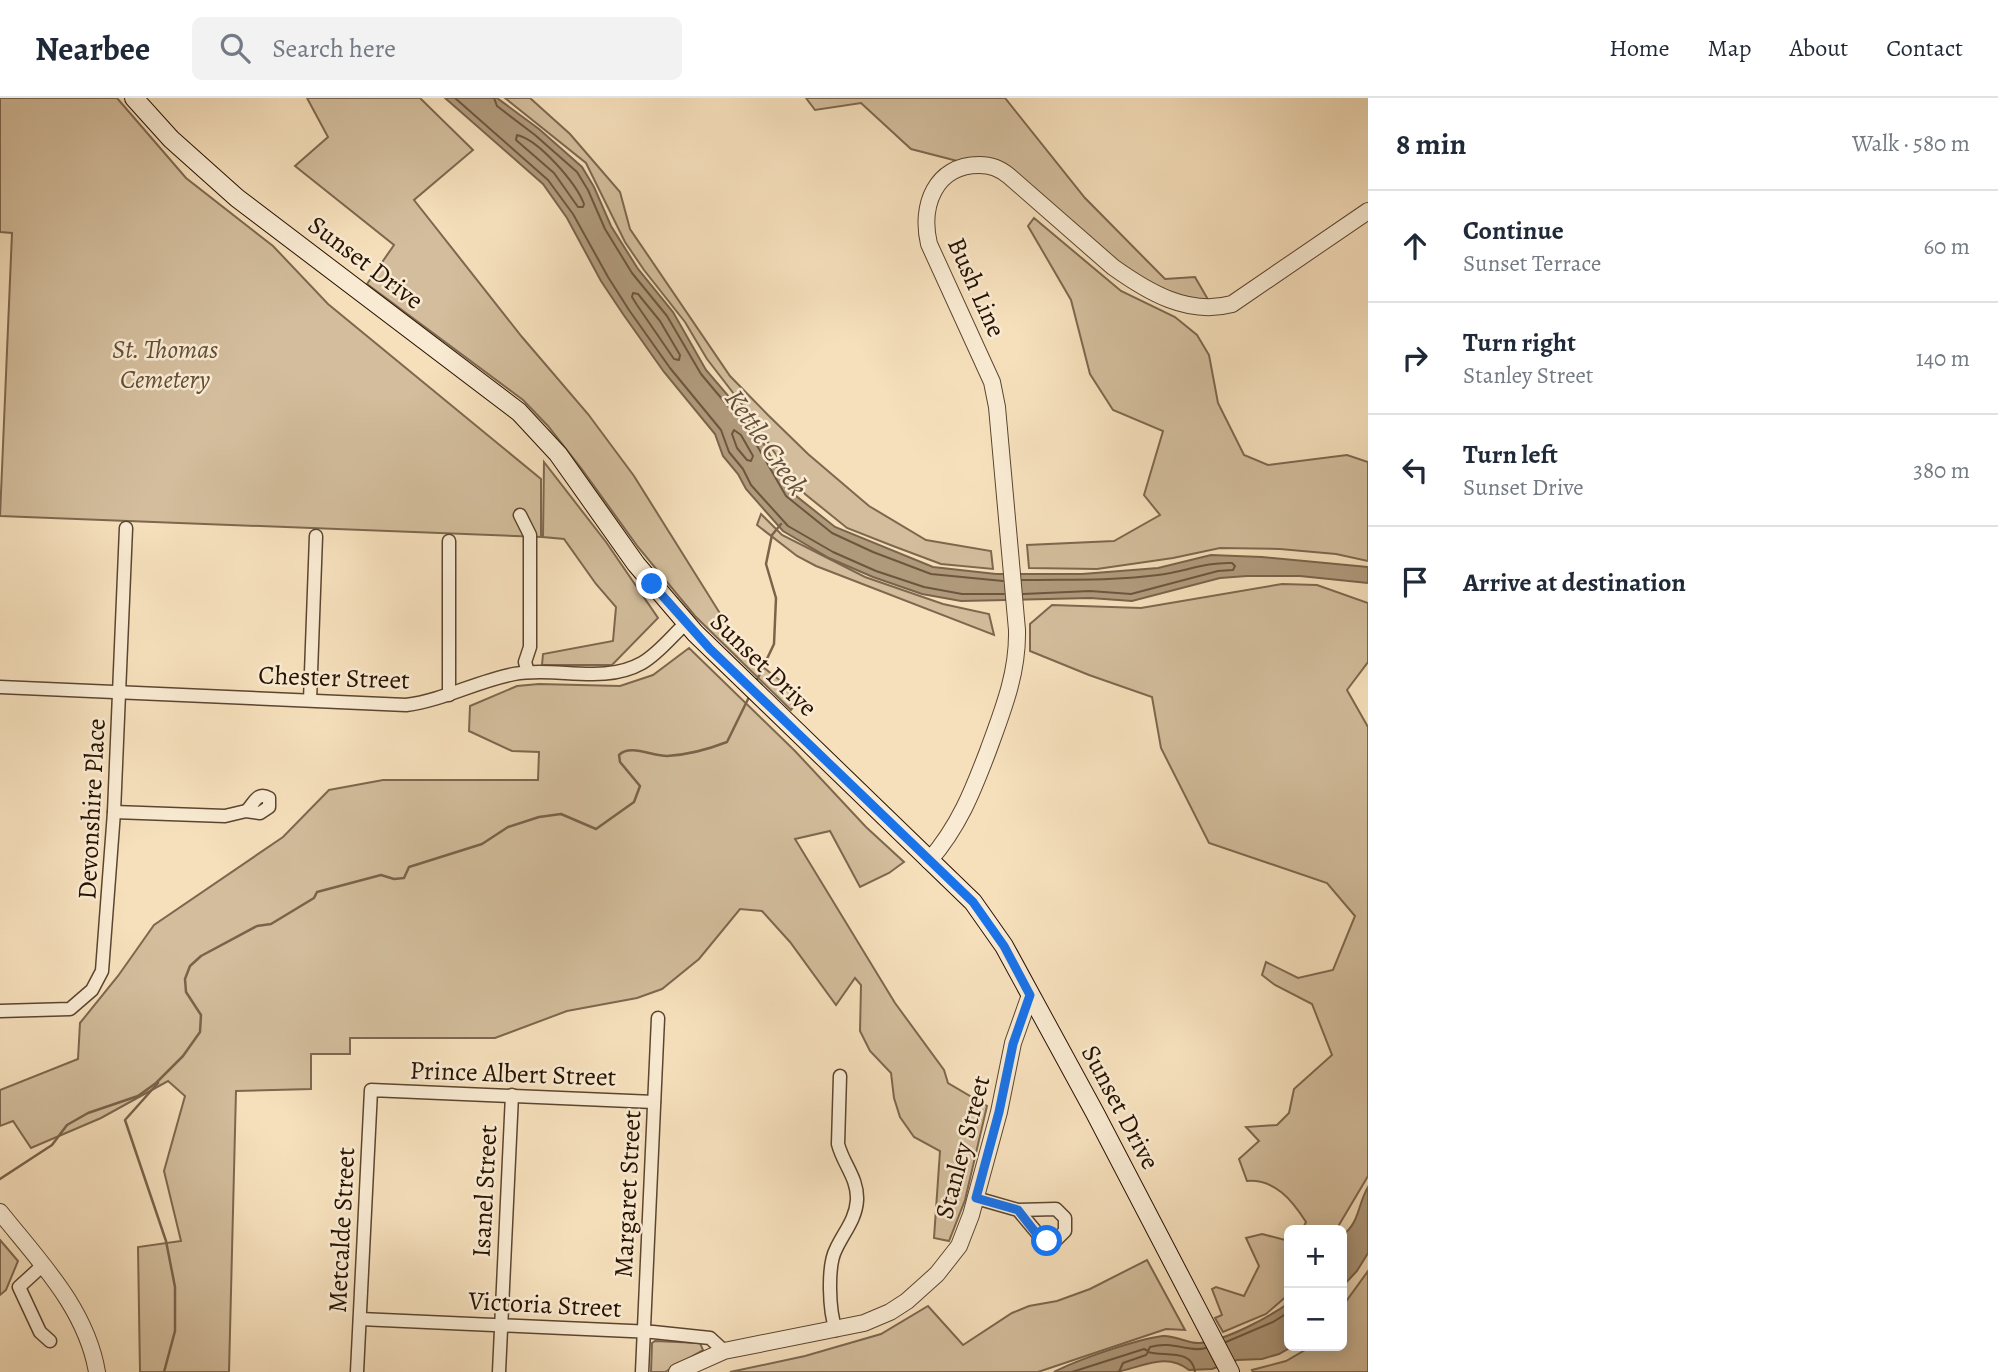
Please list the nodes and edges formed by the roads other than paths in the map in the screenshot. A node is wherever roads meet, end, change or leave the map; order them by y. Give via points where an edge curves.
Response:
1 (134, 98) edge
2 (1368, 211) edge
3 (520, 515) dead end
4 (126, 528) dead end
5 (316, 536) dead end
6 (449, 541) dead end
7 (686, 623) junction
8 (528, 672) junction
9 (0, 687) edge
10 (119, 692) junction
11 (449, 695) junction
12 (310, 700) junction
13 (246, 811) dead end
14 (114, 812) junction
15 (929, 861) junction
16 (1030, 995) junction
17 (0, 1011) edge
18 (658, 1018) dead end
19 (840, 1076) dead end
20 (371, 1090) joint
21 (512, 1095) junction
22 (654, 1102) junction
23 (976, 1198) junction
24 (1018, 1210) dead end
25 (0, 1212) edge
26 (42, 1266) junction
27 (360, 1319) junction
28 (501, 1324) junction
29 (836, 1329) junction
30 (643, 1331) junction
31 (50, 1341) dead end
32 (724, 1351) junction
33 (97, 1372) edge
34 (357, 1372) edge
35 (499, 1372) edge
36 (642, 1372) edge
37 (677, 1372) edge
38 (1230, 1372) edge

1 - 7 main road, Sunset Drive via 171,139 237,198 519,412 558,454 636,564
2 - 15 street, Bush Line via 1231,304 1205,309 1128,279 1002,170 962,166 936,187 928,205 927,234 992,382 1017,657 1006,704 970,799
3 - 8 street via 530,535
4 - 10 street, Devonshire Place
5 - 12 street
6 - 11 street
7 - 8 street, Chester Street via 644,662 627,670
7 - 15 main road, Sunset Drive
8 - 11 street, Chester Street via 498,677
9 - 10 street, Chester Street
10 - 12 street, Chester Street
10 - 14 street, Devonshire Place
11 - 12 street, Chester Street via 406,705
13 - 14 street via 225,816
14 - 17 street, Devonshire Place via 105,954 99,981 70,1009
15 - 16 main road, Sunset Drive via 983,915
16 - 23 street, Stanley Street via 1013,1044
16 - 38 main road, Sunset Drive
18 - 22 street, Margaret Street
19 - 29 street via 838,1144 857,1194 855,1212 832,1261 831,1319
20 - 21 street, Prince Albert Street
20 - 27 street, Metcalde Street
21 - 22 street, Prince Albert Street
21 - 28 street, Isanel Street
22 - 30 street, Margaret Street
23 - 24 street
23 - 29 street, Stanley Street via 959,1246 923,1288 890,1312
25 - 26 street
26 - 31 street via 19,1287 40,1332
26 - 33 street via 80,1318
27 - 28 street, Victoria Street
27 - 34 street, Metcalde Street
28 - 30 street, Victoria Street
28 - 35 street, Isanel Street
29 - 32 street, Stanley Street
30 - 32 street, Victoria Street via 710,1338
30 - 36 street, Margaret Street
32 - 37 street, Stanley Street

